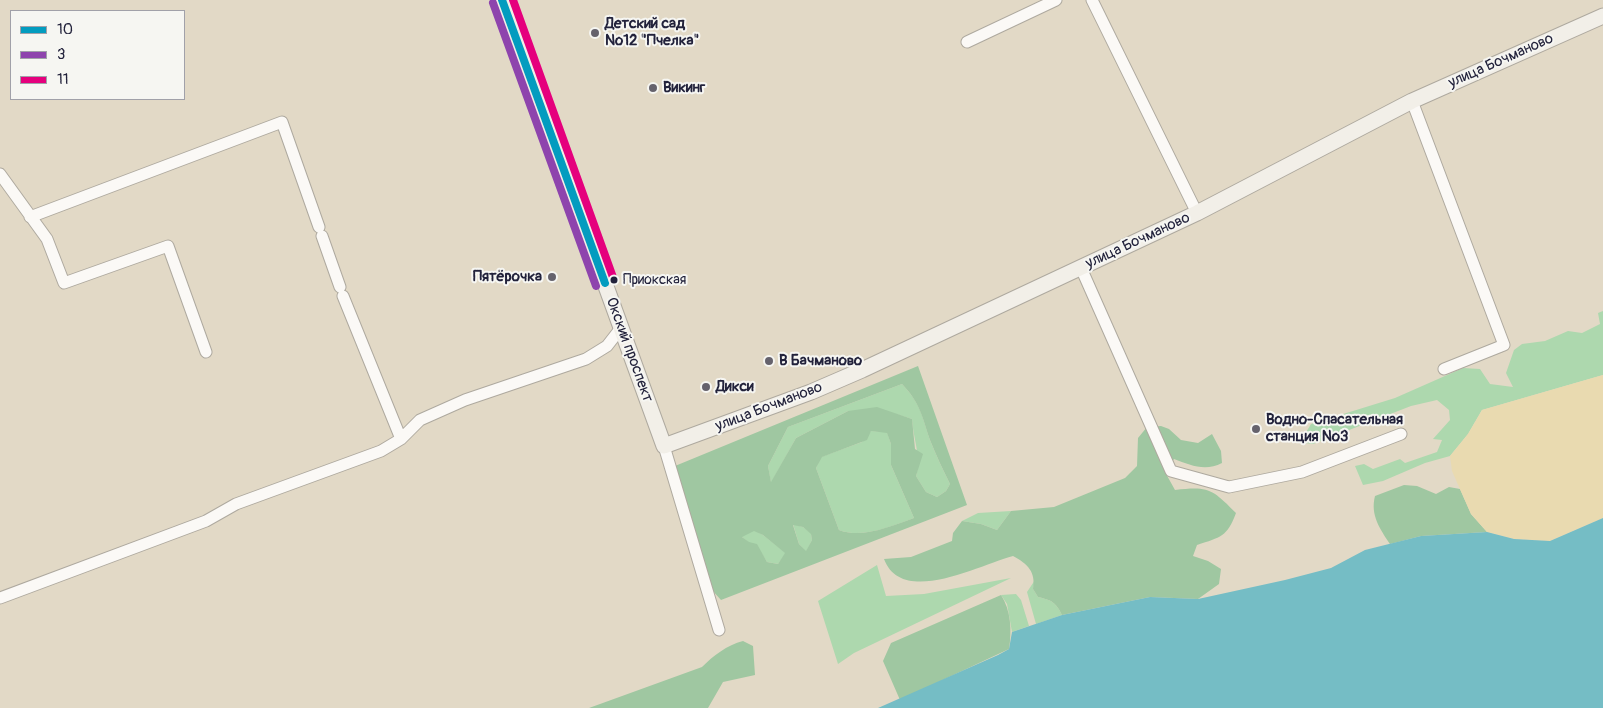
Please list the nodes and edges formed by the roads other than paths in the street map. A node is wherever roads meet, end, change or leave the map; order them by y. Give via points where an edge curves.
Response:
1 (502, 0) edge
2 (1056, 0) edge
3 (1092, 0) edge
4 (1603, 16) edge
5 (967, 42) dead end
6 (1412, 101) junction
7 (0, 174) edge
8 (1197, 213) junction
9 (30, 217) junction
10 (1081, 268) junction
11 (621, 328) junction
12 (206, 352) dead end
13 (1444, 369) dead end
14 (1402, 434) dead end
15 (401, 439) junction
16 (664, 446) junction
17 (0, 598) edge
18 (719, 630) dead end

1 - 11 main road, Окский проспект
2 - 5 street
3 - 8 street
4 - 6 main road, улица Бочманово
6 - 8 main road, улица Бочманово
6 - 13 street via 1504,345
7 - 9 street
8 - 10 main road, улица Бочманово
9 - 12 street via 46,239 64,283 168,246
9 - 15 street via 282,122 341,292
10 - 14 street via 1171,470 1229,487 1302,472
10 - 16 main road, улица Бочманово via 811,392
11 - 15 street via 607,346 586,358 464,400 420,420
11 - 16 main road, Окский проспект
15 - 17 street via 381,451 236,504 206,521
16 - 18 street

